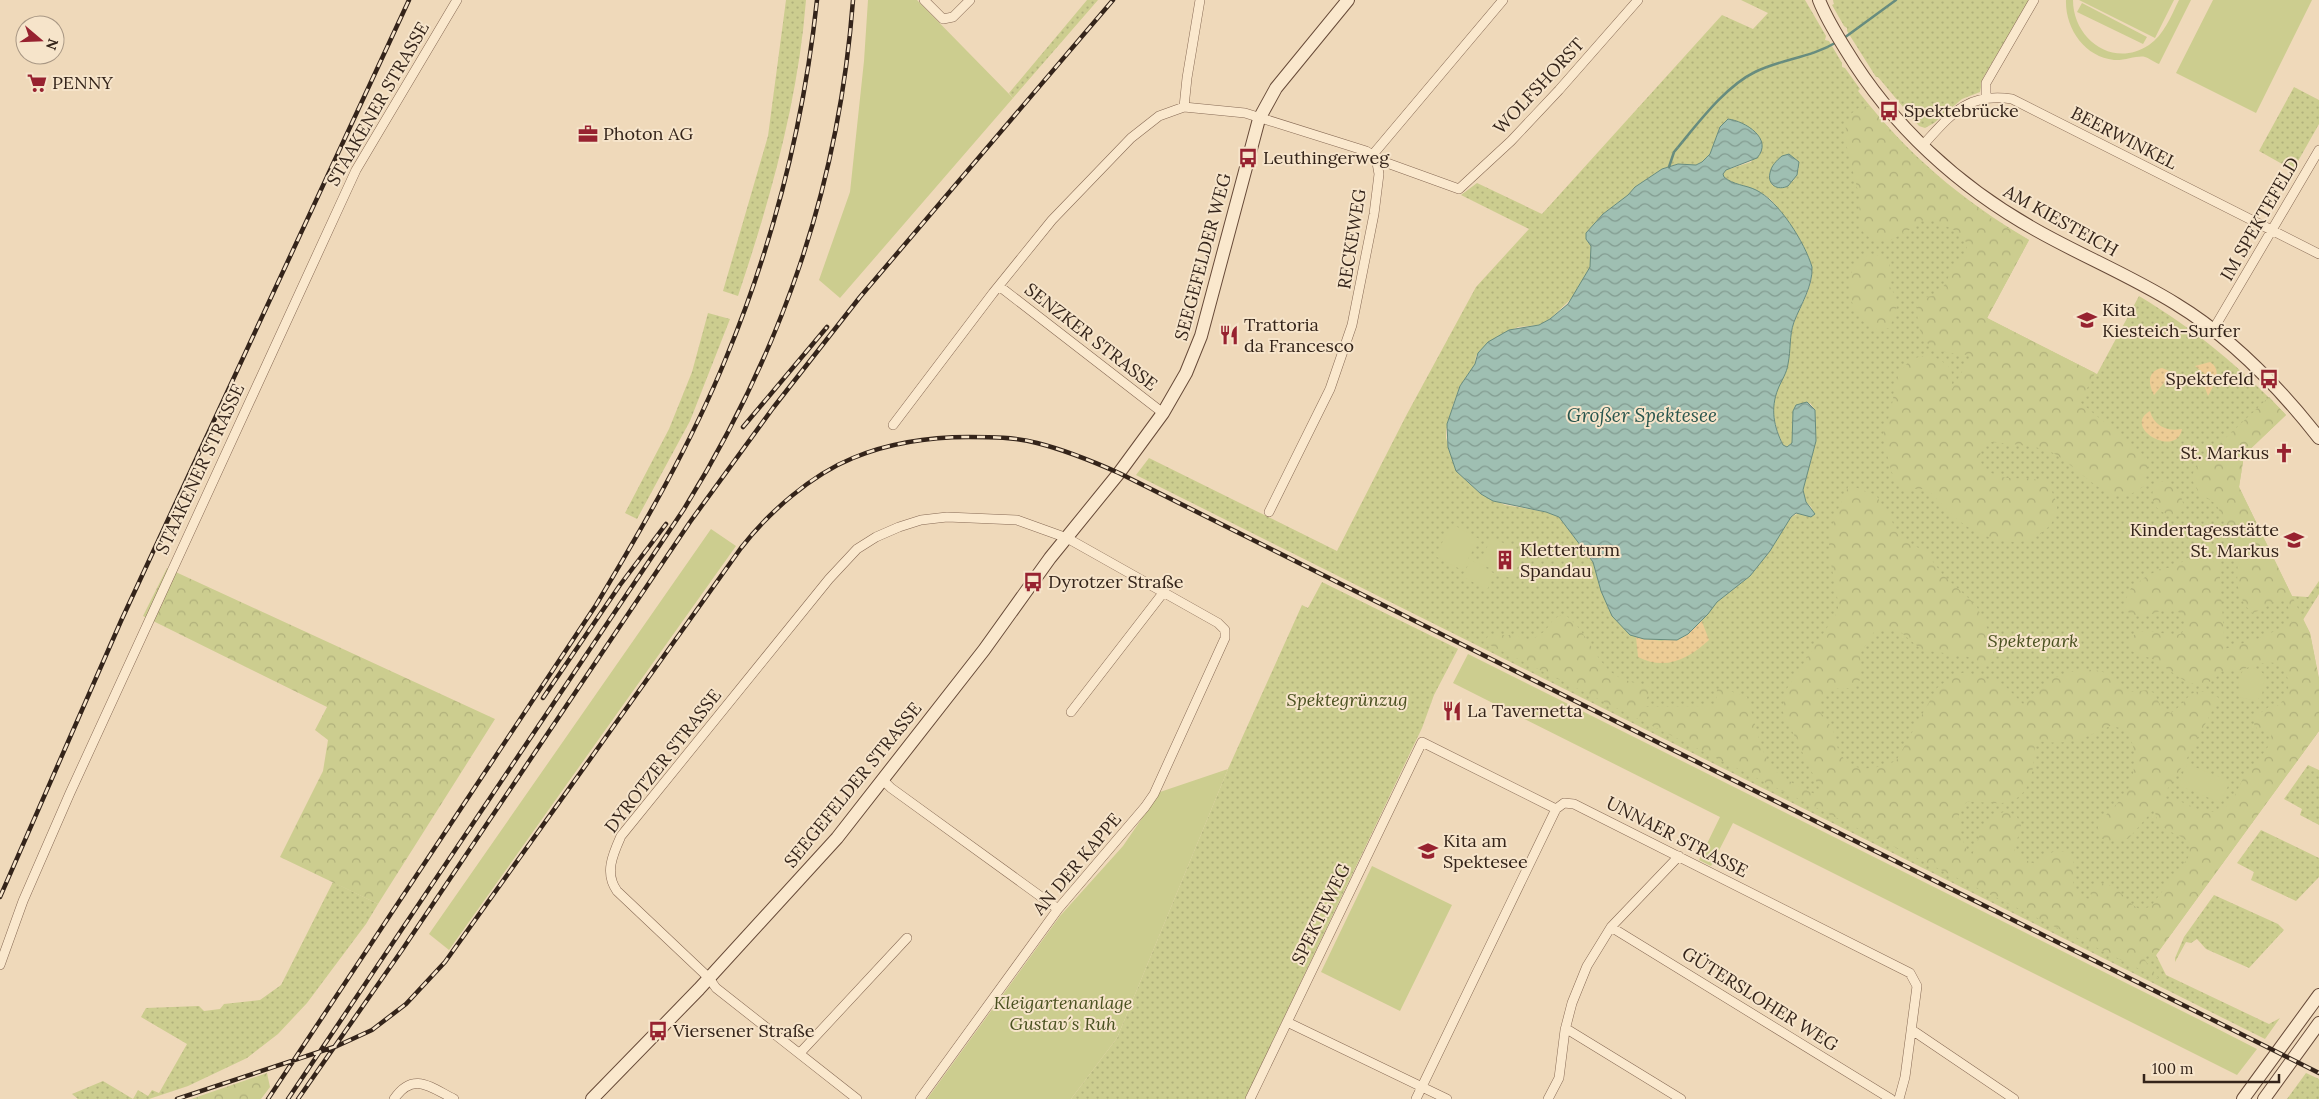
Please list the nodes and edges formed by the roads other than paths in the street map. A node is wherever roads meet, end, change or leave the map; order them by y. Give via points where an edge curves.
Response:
1 (456, 0) edge
2 (924, 0) edge
3 (970, 0) edge
4 (1200, 0) edge
5 (1348, 0) edge
6 (1503, 0) edge
7 (1638, 0) edge
8 (2034, 0) edge
9 (1821, 5) edge
10 (1986, 97) junction
11 (1184, 107) junction
12 (1259, 119) junction
13 (1922, 146) junction
14 (2319, 150) edge
15 (1375, 155) junction
16 (2272, 230) junction
17 (2319, 254) edge
18 (999, 286) junction
19 (2213, 330) junction
20 (1163, 413) junction
21 (893, 425) dead end
22 (2319, 438) edge
23 (1119, 473) joint
24 (1269, 512) dead end
25 (1067, 538) junction
26 (1163, 593) junction
27 (1225, 630) joint
28 (1071, 712) dead end
29 (882, 779) junction
30 (1556, 809) junction
31 (1679, 856) junction
32 (1058, 909) junction
33 (1611, 927) junction
34 (907, 938) dead end
35 (0, 965) edge
36 (709, 978) junction
37 (2319, 995) edge
38 (1287, 1022) junction
39 (2319, 1023) edge
40 (1565, 1030) junction
41 (1911, 1032) junction
42 (800, 1053) junction
43 (1422, 1087) junction
44 (394, 1099) edge
45 (454, 1099) edge
46 (592, 1099) edge
47 (858, 1099) edge
48 (920, 1099) edge
49 (1250, 1099) edge
50 (1416, 1099) edge
51 (1447, 1099) edge
52 (1548, 1099) edge
53 (1681, 1099) edge
54 (1891, 1099) edge
55 (1899, 1099) edge
56 (2014, 1099) edge
57 (2243, 1099) edge
58 (2264, 1099) edge

1 - 35 street, STAAKENER STRASSE via 356,170 70,792 23,901
2 - 3 street via 943,19 953,17
4 - 11 street
5 - 12 street, SEEGEFELDER WEG via 1276,88
6 - 15 street via 1377,148
7 - 15 street, WOLFSHORST via 1511,141 1460,189 1387,163
8 - 10 street via 1986,83
9 - 13 street, AM KIESTEICH via 1868,84
10 - 13 street, BEERWINKEL via 1968,102 1952,113
10 - 16 street, BEERWINKEL via 2012,99
11 - 12 street via 1245,113
11 - 18 street via 1158,116 1130,138 1052,220
12 - 15 street
12 - 20 street, SEEGEFELDER WEG via 1200,341
13 - 19 street, AM KIESTEICH via 1963,182 2001,209 2177,304
14 - 16 street, IM SPEKTEFELD
15 - 24 street, RECKEWEG via 1379,174 1374,214 1352,325 1330,389
16 - 17 street, BEERWINKEL
16 - 19 street, IM SPEKTEFELD
18 - 20 street, SENZKER STRASSE
18 - 21 street
19 - 22 street, AM KIESTEICH via 2268,379
20 - 23 street, SEEGEFELDER WEG
23 - 25 street, SEEGEFELDER STRASSE
25 - 26 street, DYROTZER STRASSE
25 - 29 street, SEEGEFELDER STRASSE
25 - 36 street, DYROTZER STRASSE via 1017,520 921,520 876,537 856,549 829,579 621,836 610,865 610,877 617,892
26 - 27 street, DYROTZER STRASSE
26 - 28 street
27 - 32 street, AN DER KAPPE via 1225,638 1154,794
29 - 32 street
29 - 36 street, SEEGEFELDER STRASSE via 837,838
30 - 31 street, UNNAER STRASSE via 1564,803 1574,804
30 - 38 street, SPEKTEWEG via 1422,742
30 - 43 street
31 - 33 street
31 - 41 street, UNNAER STRASSE via 1910,973 1917,986
32 - 48 street, AN DER KAPPE
33 - 40 street via 1587,966
33 - 54 street, GÜTERSLOHER WEG
34 - 42 street
36 - 42 street via 716,988
36 - 46 street, SEEGEFELDER STRASSE
37 - 57 street
38 - 43 street
38 - 49 street, SPEKTEWEG
39 - 58 street
40 - 52 street via 1559,1078
40 - 53 street
41 - 55 street
41 - 56 street via 1971,1068
42 - 47 street
43 - 50 street
43 - 51 street
44 - 45 street via 407,1085 414,1083 424,1084

